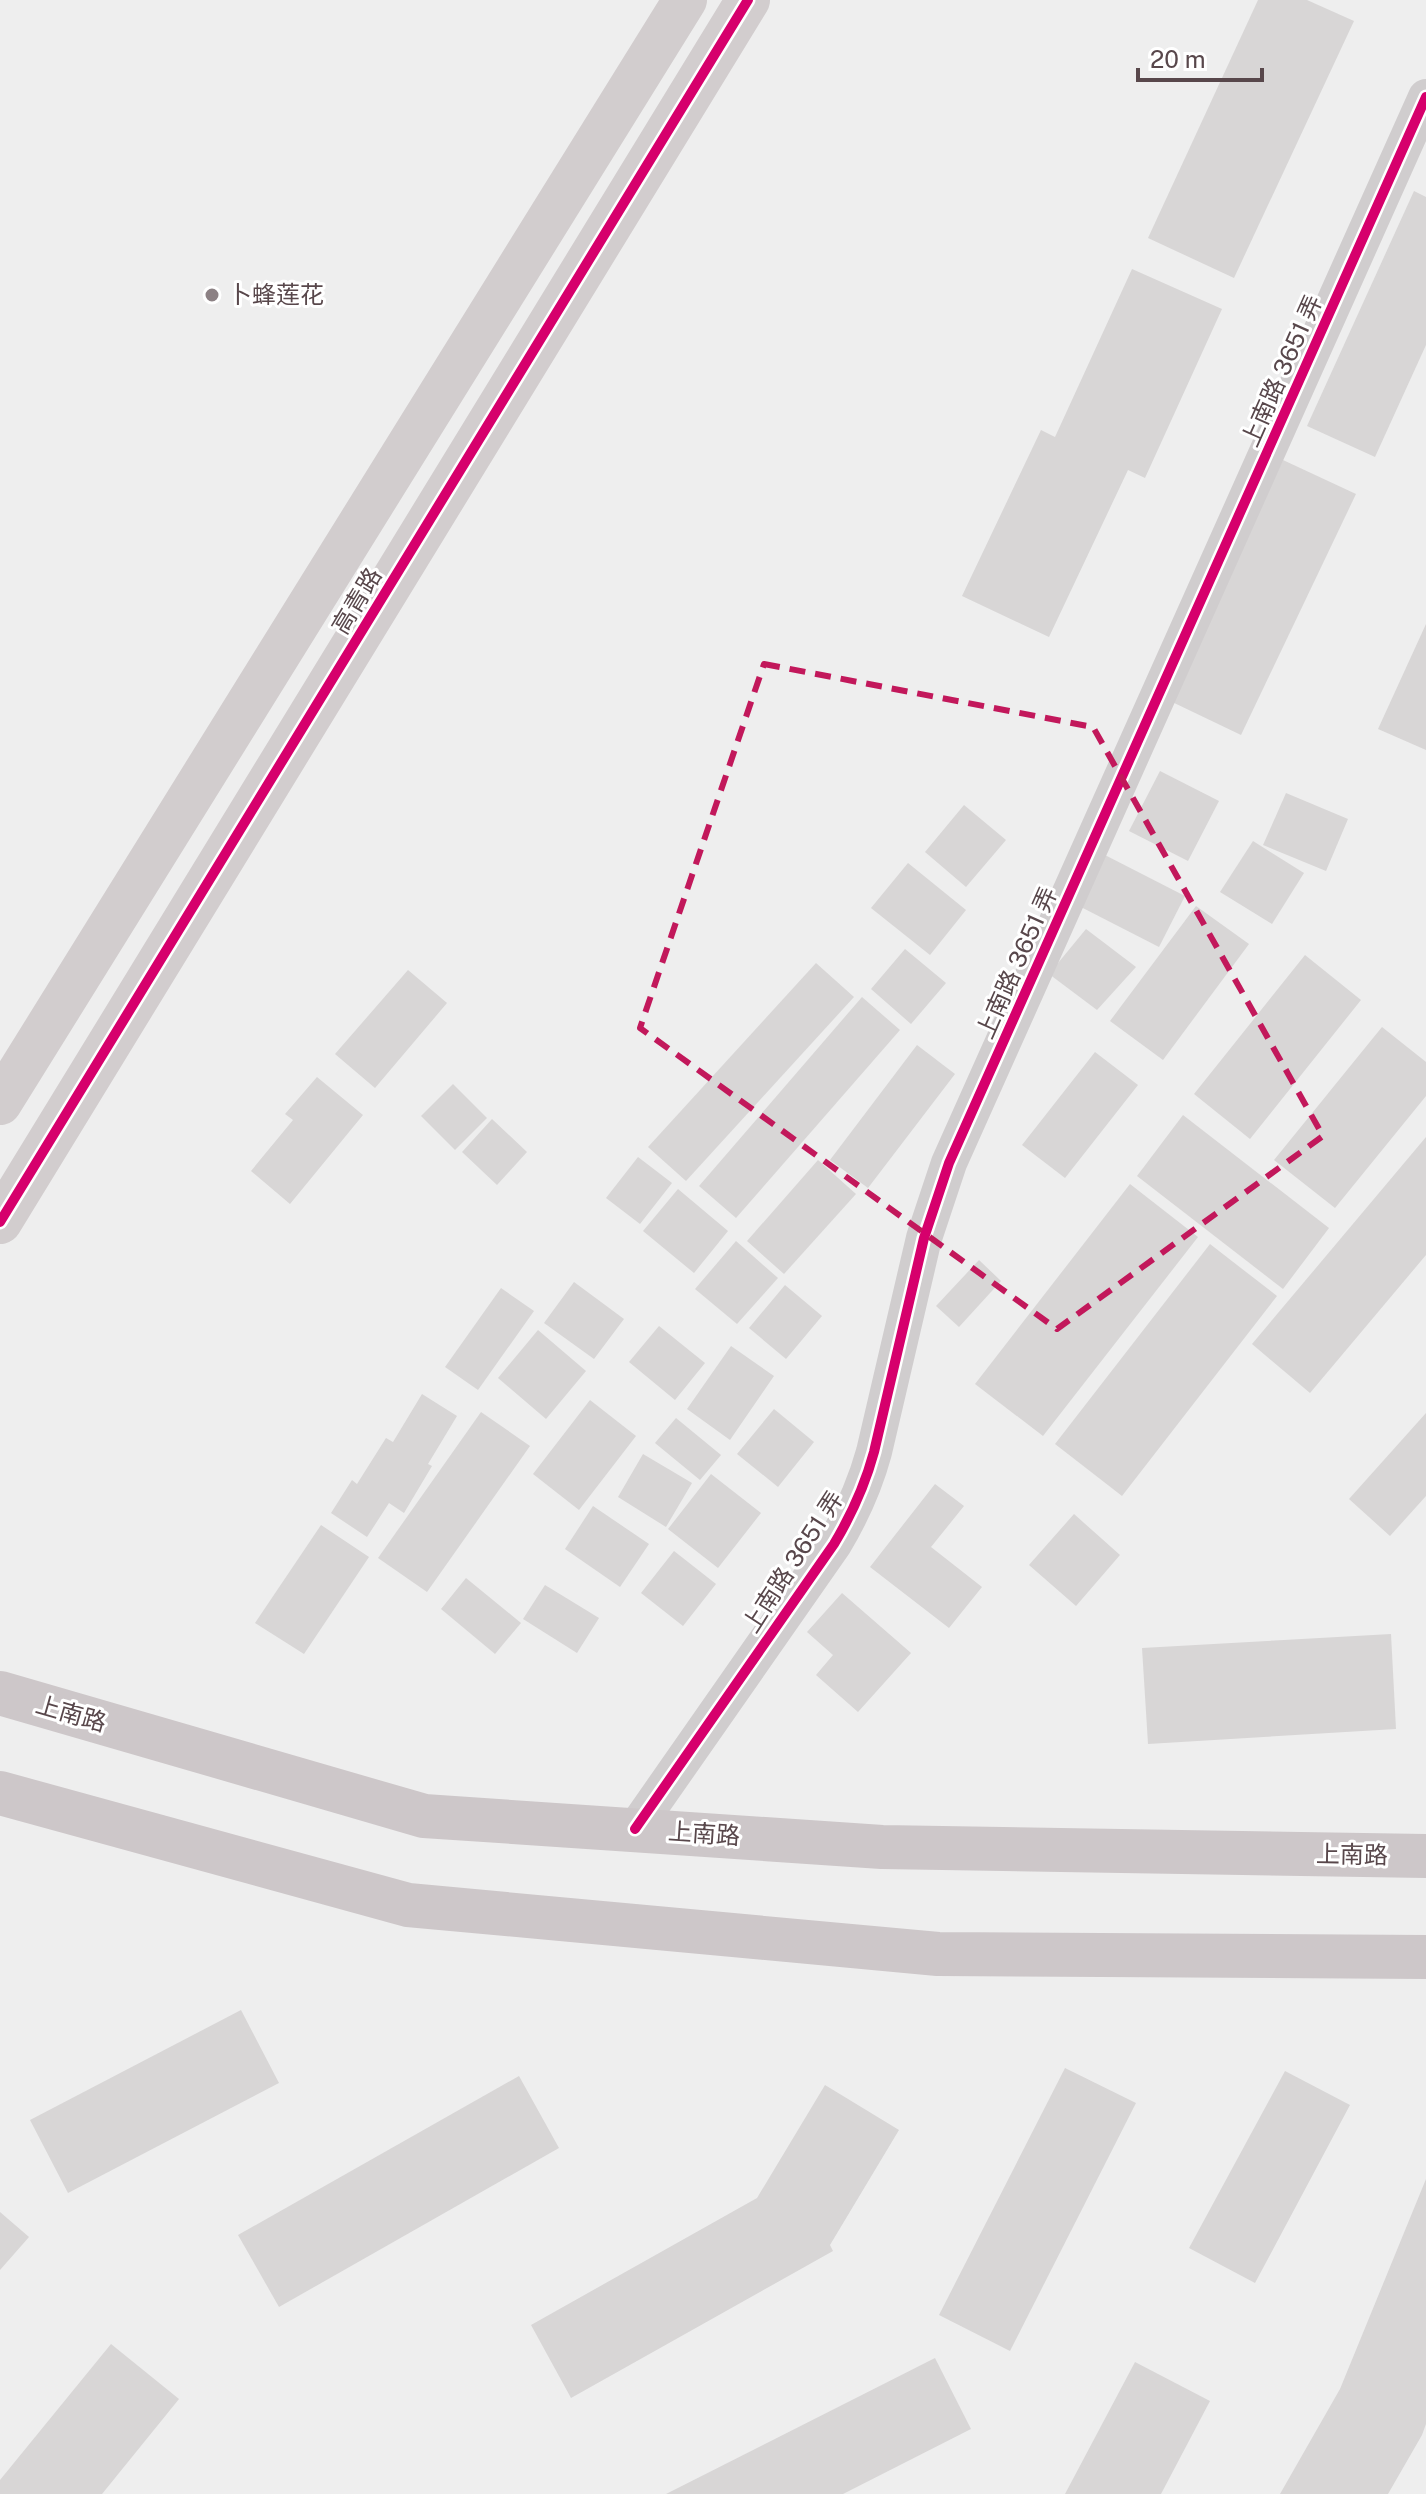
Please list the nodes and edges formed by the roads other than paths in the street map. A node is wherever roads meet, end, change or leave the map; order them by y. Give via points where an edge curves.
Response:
1 (685, 0) edge
2 (748, 0) edge
3 (1426, 97) edge
4 (0, 1103) edge
5 (0, 1222) edge
6 (0, 1693) edge
7 (0, 1793) edge
8 (635, 1829) junction
9 (1426, 1856) edge
10 (1426, 1957) edge

1 - 4 main road, 高青路
2 - 5 main road, 高青路
3 - 8 street, 上南路 3651 弄 via 949,1163 924,1238 860,1495 834,1544
6 - 8 main road, 上南路 via 424,1816
7 - 10 main road via 408,1905 938,1954
8 - 9 main road, 上南路 via 882,1847

